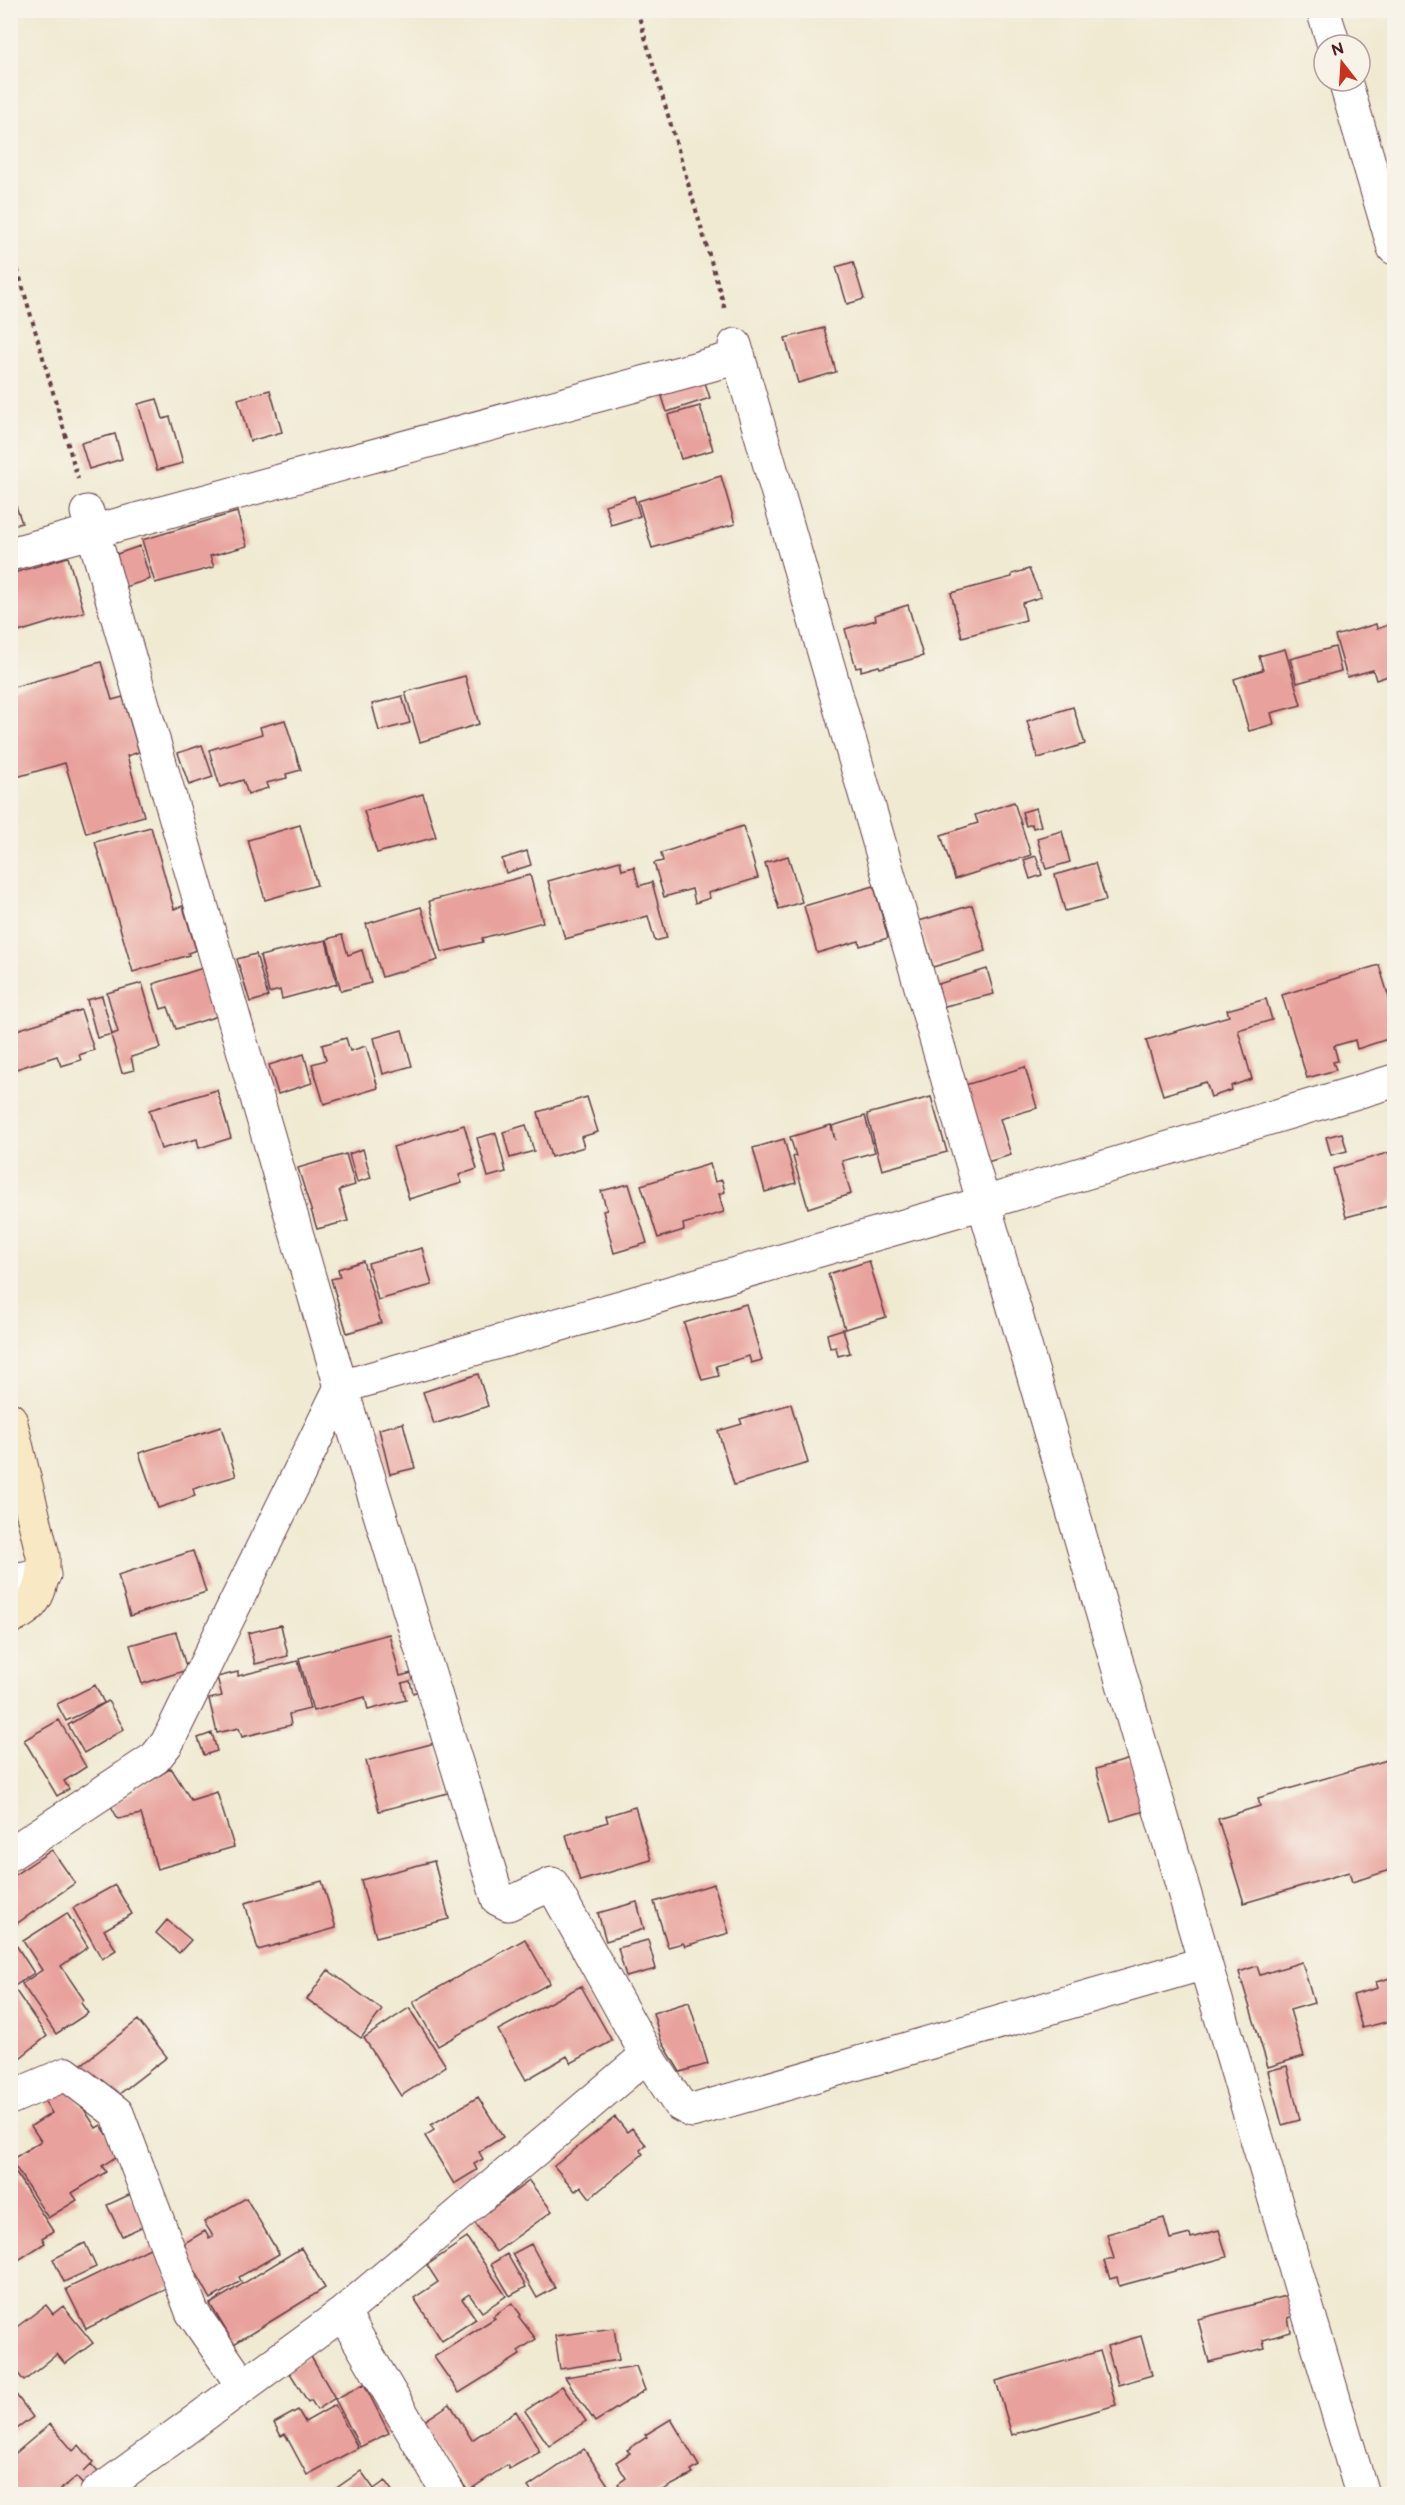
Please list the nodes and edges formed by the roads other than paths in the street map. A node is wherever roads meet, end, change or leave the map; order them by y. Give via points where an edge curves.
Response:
1 (1323, 10) edge
2 (1330, 33) edge
3 (1349, 93) edge
4 (1395, 248) edge
5 (89, 521) junction
6 (10, 554) edge
7 (1395, 1081) edge
8 (984, 1203) junction
9 (341, 1387) junction
10 (10, 1419) edge
11 (44, 1575) junction
12 (10, 1580) edge
13 (10, 1617) edge
14 (10, 1854) edge
15 (1204, 1963) junction
16 (647, 2055) junction
17 (10, 2098) edge
18 (343, 2313) junction
19 (243, 2386) junction
20 (96, 2494) edge
21 (449, 2494) edge
22 (1362, 2494) edge

1 - 2 street
3 - 4 street
5 - 6 street
5 - 8 street via 737,351
5 - 9 street
7 - 8 street
8 - 9 street
8 - 15 street
9 - 14 street via 168,1743 155,1758
9 - 16 street via 498,1899 508,1904 552,1884
10 - 11 main road via 43,1556
11 - 12 street
11 - 13 main road via 27,1610
15 - 16 street via 693,2111 679,2104
15 - 22 street
16 - 18 street
17 - 19 street via 66,2074 117,2113 192,2312
18 - 19 street
18 - 21 street
19 - 20 street

